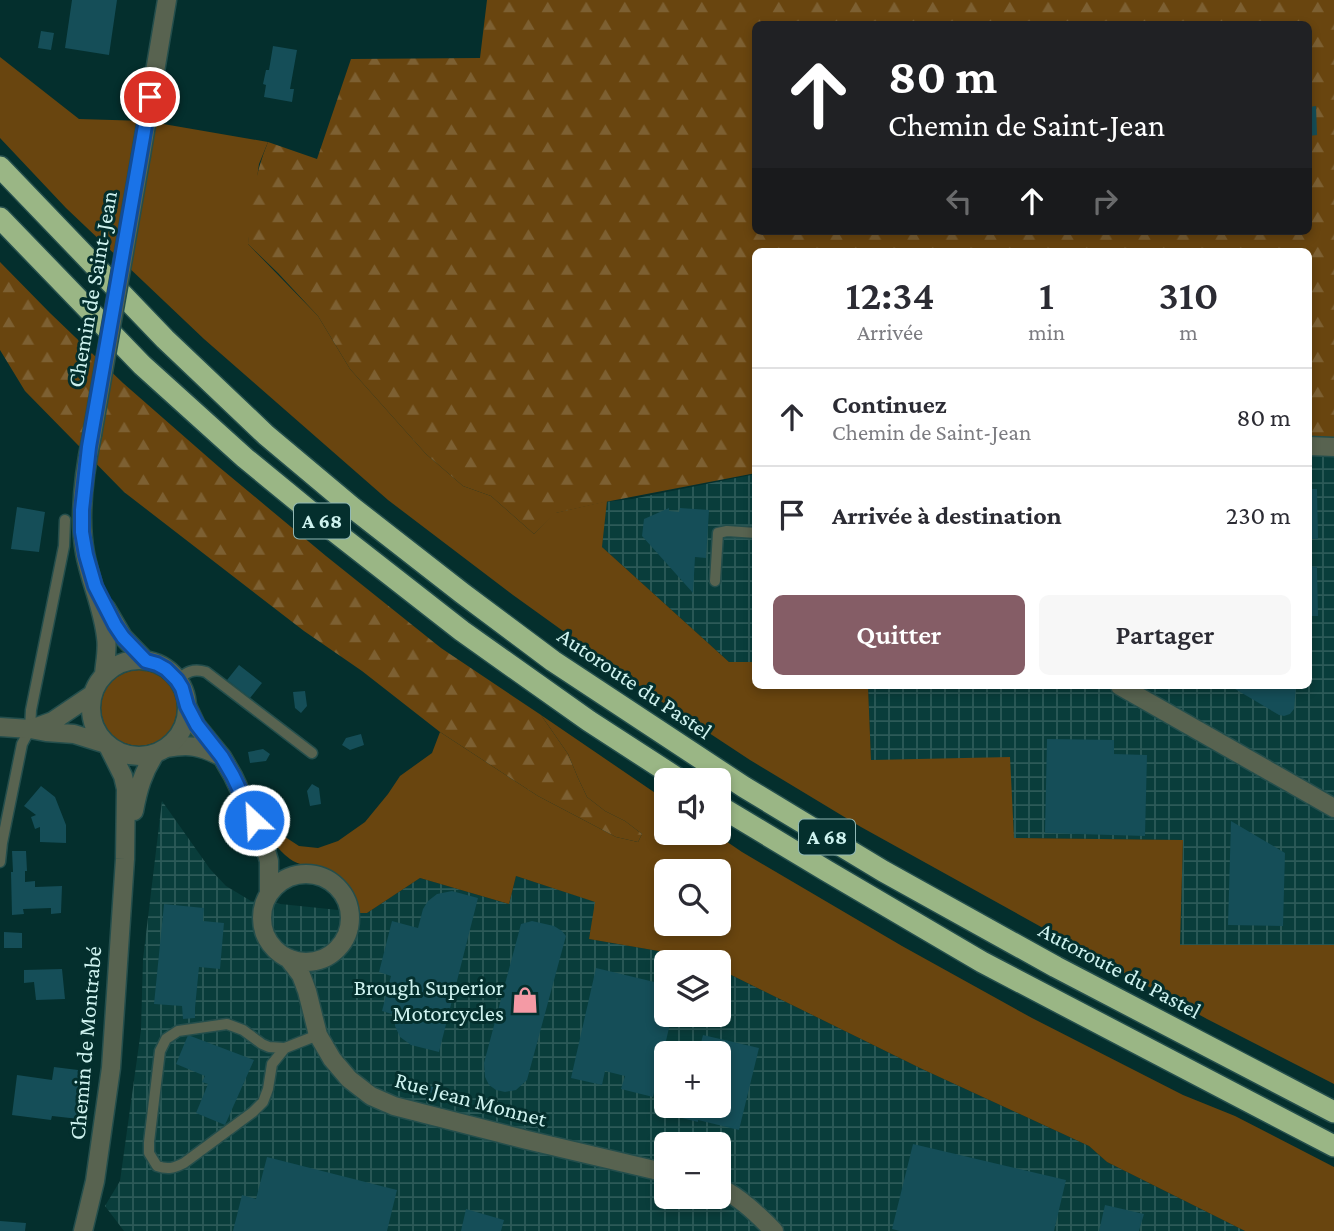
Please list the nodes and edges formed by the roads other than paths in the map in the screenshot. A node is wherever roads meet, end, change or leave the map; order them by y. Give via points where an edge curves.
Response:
1 (167, 0) edge
2 (0, 167) edge
3 (0, 218) edge
4 (1312, 446) edge
5 (1334, 447) edge
6 (65, 520) dead end
7 (752, 533) edge
8 (715, 581) dead end
9 (95, 586) junction
10 (146, 661) junction
11 (104, 674) junction
12 (177, 680) junction
13 (1125, 689) edge
14 (93, 694) junction
15 (187, 706) junction
16 (0, 727) edge
17 (30, 729) junction
18 (107, 745) junction
19 (161, 751) junction
20 (312, 753) dead end
21 (222, 757) junction
22 (661, 768) edge
23 (1334, 807) edge
24 (731, 813) edge
25 (262, 838) junction
26 (125, 859) junction
27 (0, 862) edge
28 (302, 874) junction
29 (269, 894) junction
30 (288, 958) junction
31 (323, 959) junction
32 (311, 1007) junction
33 (318, 1035) junction
34 (285, 1048) junction
35 (1334, 1112) edge
36 (1334, 1146) edge
37 (654, 1170) edge
38 (731, 1193) edge
39 (83, 1231) edge
40 (774, 1231) edge

1 - 9 street, Chemin de Saint-Jean, bridge via 82,510 82,532
2 - 35 highway, Autoroute du Pastel / A 68 via 165,339 266,435 353,508 553,661 744,787 883,871
3 - 22 highway, A 68 via 142,365 245,458 463,631
4 - 5 street
6 - 17 lane
7 - 8 lane via 718,533
9 - 10 street, Chemin de Saint-Jean via 119,631
9 - 11 street, Chemin de Saint-Jean via 106,634
10 - 11 street via 119,664
10 - 12 street via 166,669
11 - 14 street
12 - 15 street
12 - 20 lane via 190,670 206,672
13 - 23 street
14 - 17 street via 53,721
14 - 18 street via 94,726
15 - 19 street via 180,734
15 - 21 street
16 - 17 street
17 - 18 street via 75,734
17 - 27 lane via 22,744
18 - 19 street via 131,756
18 - 26 street, Chemin de Montrabé via 124,776
19 - 21 street via 193,745
19 - 26 street, Chemin de Montrabé via 138,788
21 - 25 street
24 - 36 highway, A 68 via 982,962
25 - 28 street via 285,866
25 - 29 street via 269,861
26 - 39 street, Chemin de Montrabé via 110,1068 95,1181
28 - 29 street via 283,881
28 - 31 street via 334,884 350,913 347,935
29 - 30 street via 263,925 271,945
30 - 31 street via 305,962
30 - 32 street, Rue Jean Monnet via 301,975
31 - 32 street, Rue Jean Monnet
32 - 33 street, Rue Jean Monnet
33 - 34 lane
33 - 37 street, Rue Jean Monnet via 349,1079 394,1106
34 - 34 lane via 269,1047 227,1024 178,1031 166,1039 160,1051 149,1142 157,1167 184,1163 253,1112 263,1102 272,1064
38 - 40 street

